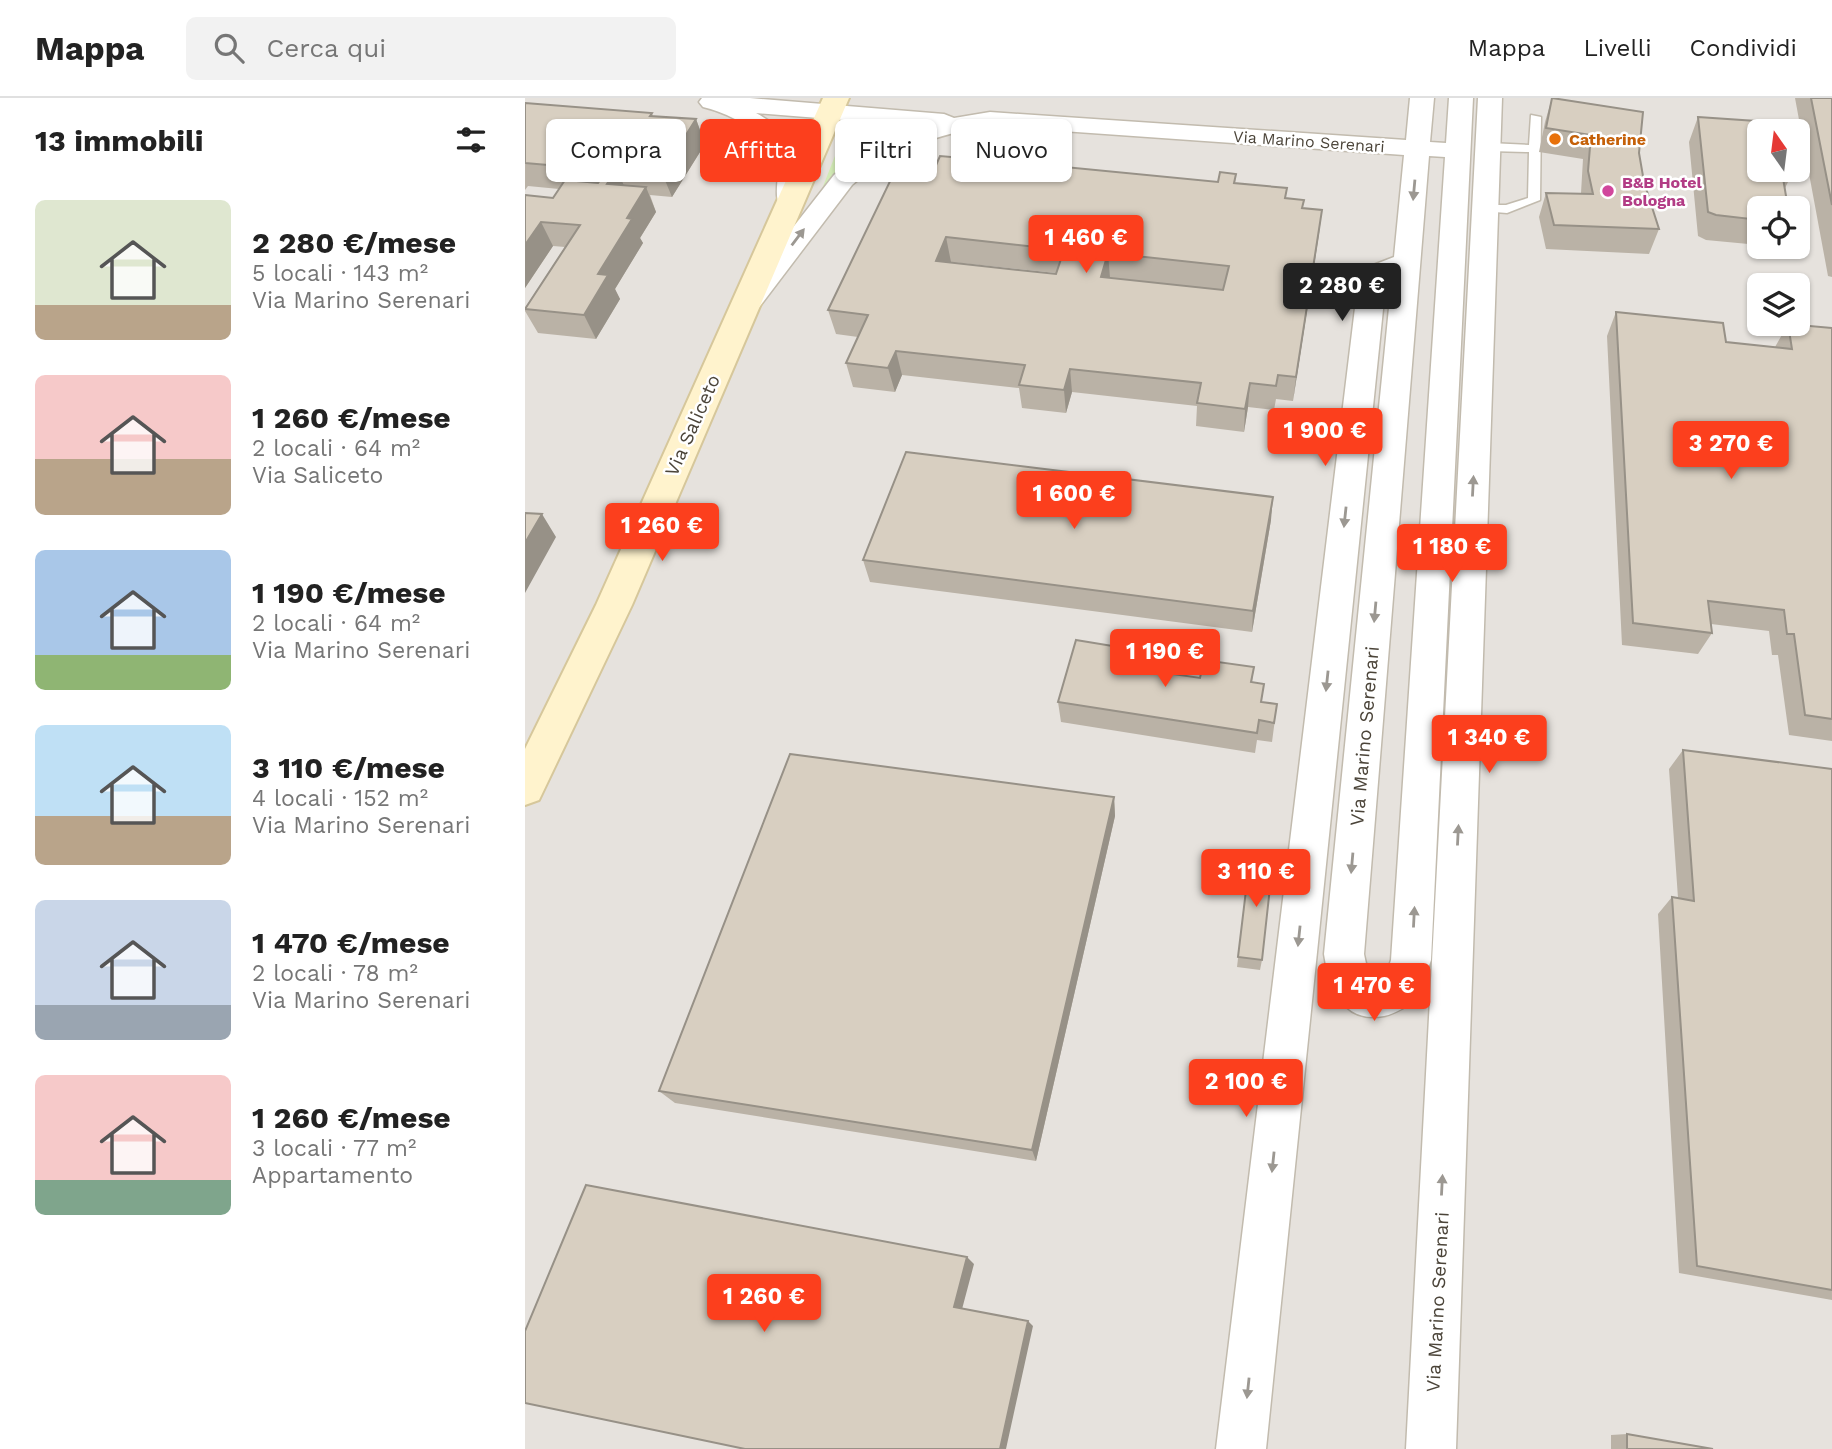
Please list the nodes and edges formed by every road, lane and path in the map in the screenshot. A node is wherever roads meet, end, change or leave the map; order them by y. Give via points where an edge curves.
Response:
1 (1422, 98) edge
2 (1461, 98) edge
3 (1490, 98) edge
4 (704, 100) edge
5 (834, 101) edge
6 (950, 110) edge
7 (1535, 117) dead end
8 (1418, 149) junction
9 (1473, 149) junction
10 (1535, 149) junction
11 (790, 203) junction
12 (1486, 208) junction
13 (1468, 259) junction
14 (1407, 262) junction
15 (742, 311) junction
16 (1361, 376) junction
17 (1397, 381) junction
18 (1461, 398) junction
19 (1340, 565) junction
20 (1379, 569) junction
21 (1431, 610) junction
22 (1468, 614) junction
23 (525, 788) edge
24 (1314, 795) junction
25 (1358, 800) junction
26 (1241, 1449) edge
27 (1431, 1449) edge

1 - 8 street, Via Marino Serenari
2 - 9 street, Via Marino Serenari
3 - 9 street, Via Marino Serenari
4 - 5 street, Via Marino Serenari
4 - 11 street via 742,115 779,141 789,159
5 - 6 street, Via Marino Serenari
5 - 11 main road, Via Saliceto
6 - 8 street, Via Marino Serenari via 990,119
15 -> 6 street, Via Marino Serenari via 857,166
7 - 10 lane
8 - 9 street, Via Marino Serenari
8 -> 14 street, Via Marino Serenari
9 - 10 lane
9 - 12 street, Via Marino Serenari
9 - 13 street, Via Marino Serenari
10 - 12 lane via 1534,200 1507,209
11 - 15 main road, Via Saliceto
12 - 13 street, Via Marino Serenari
13 - 18 street, Via Marino Serenari
14 - 16 street via 1373,275
14 - 17 street, Via Marino Serenari
15 - 23 main road, Via Saliceto via 614,605
16 - 17 street
16 -> 19 street
17 - 20 street, Via Marino Serenari
18 - 21 street, Via Marino Serenari
22 -> 18 street, Via Marino Serenari
19 - 20 street
19 -> 24 street
20 -> 25 street, Via Marino Serenari
21 - 22 street
25 -> 21 street, Via Marino Serenari via 1344,954 1349,982 1363,995 1384,997 1404,985 1411,960
27 -> 22 street, Via Marino Serenari
24 - 25 street
24 -> 26 street

